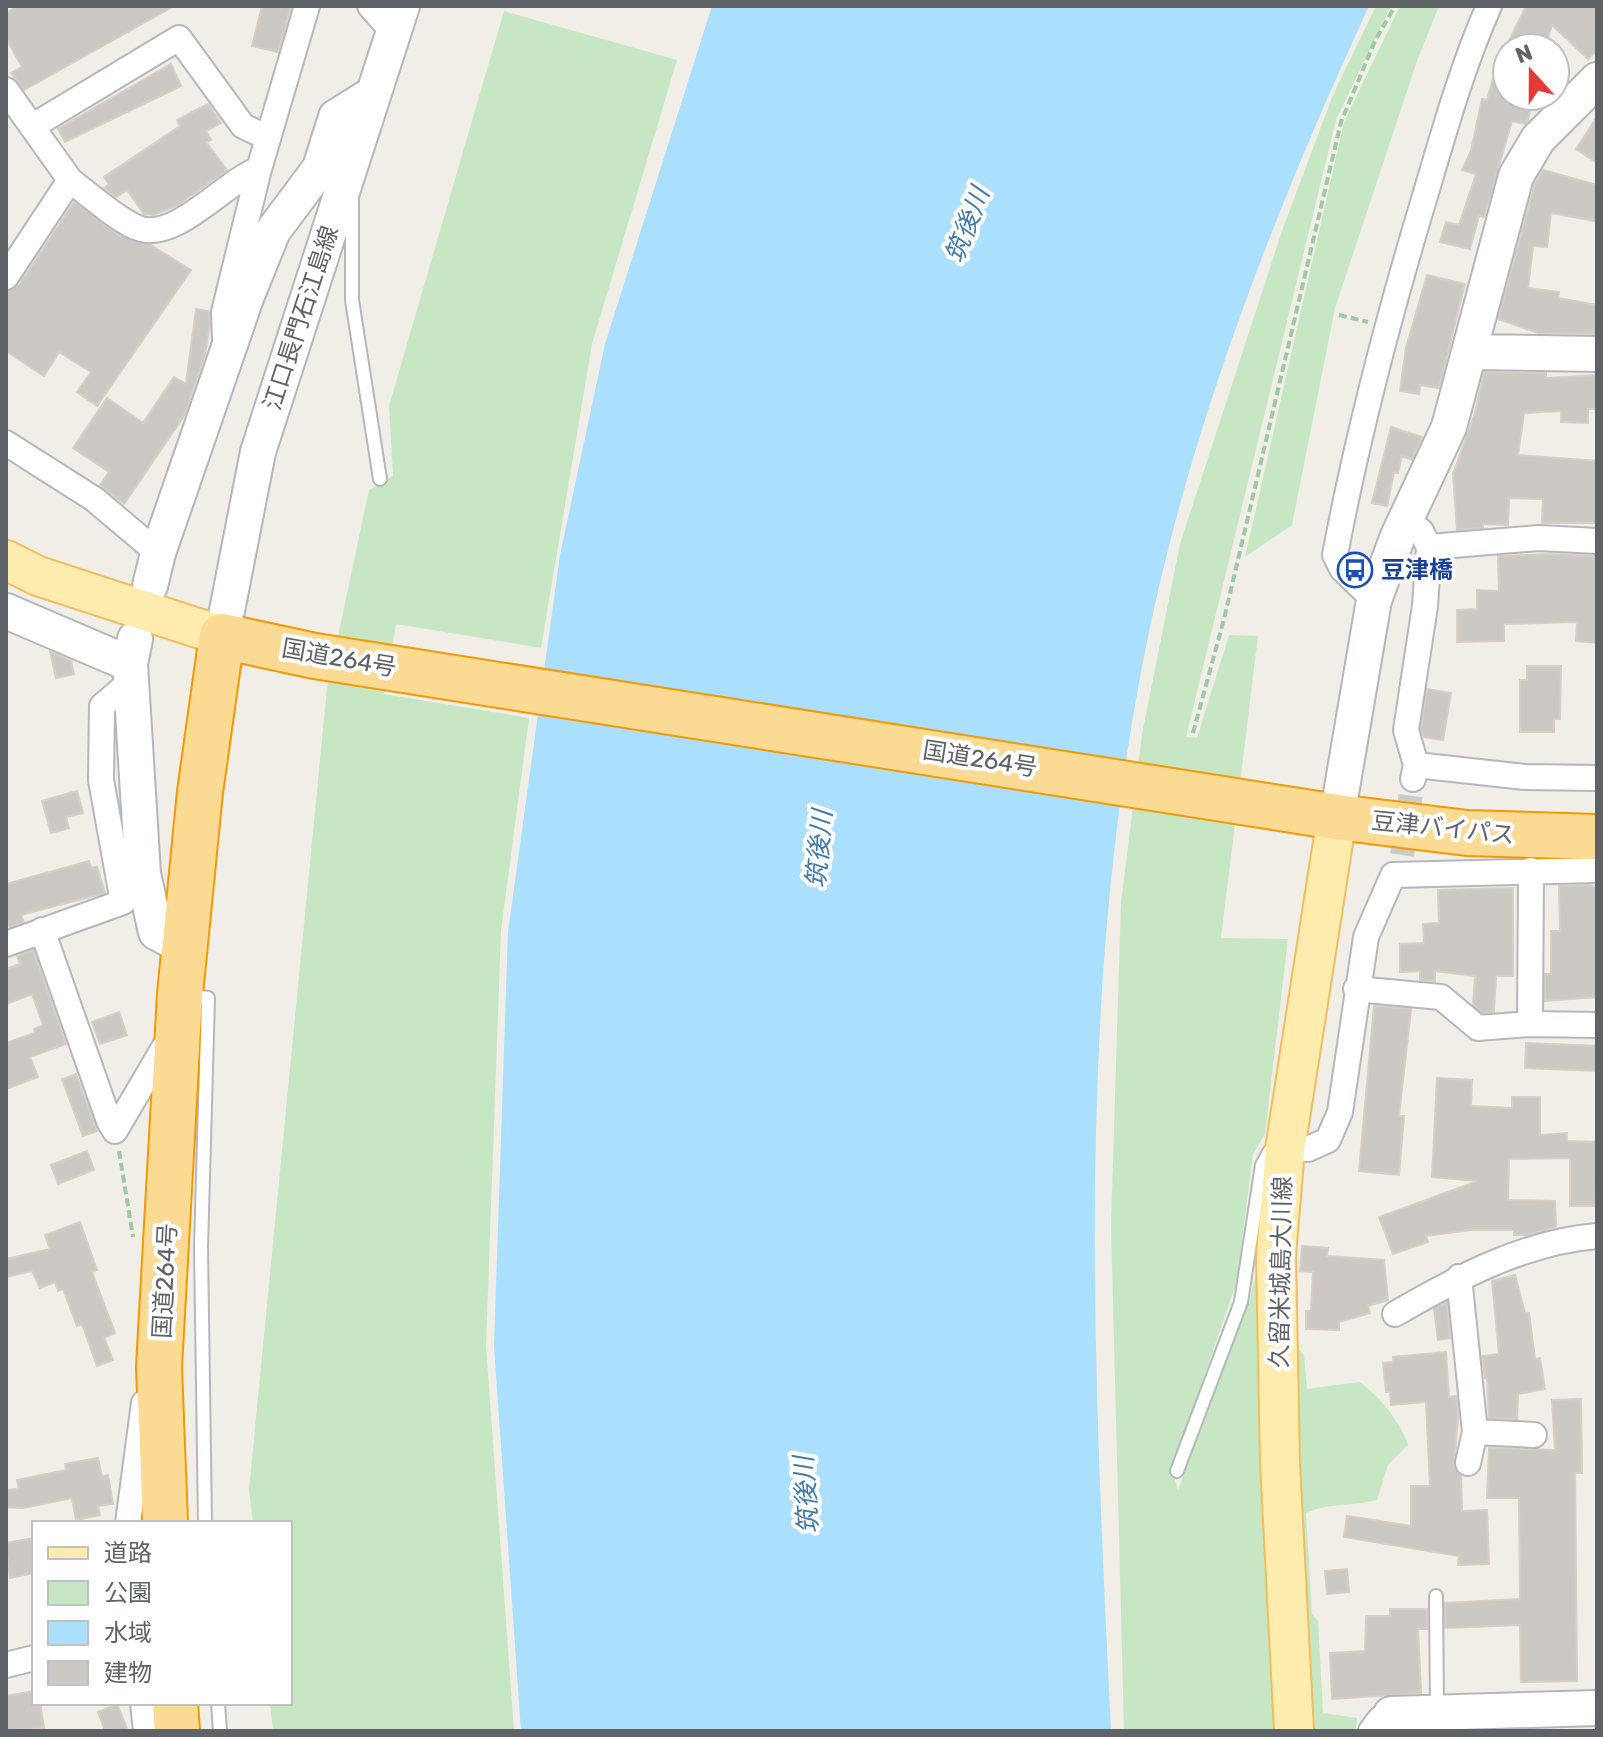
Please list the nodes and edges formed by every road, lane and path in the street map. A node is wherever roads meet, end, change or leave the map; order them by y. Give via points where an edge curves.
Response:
1 (307, 6) edge
2 (370, 6) edge
3 (1395, 6) edge
4 (1489, 6) edge
5 (397, 19) edge
6 (1597, 80) edge
7 (7, 94) edge
8 (373, 94) junction
9 (33, 126) junction
10 (268, 138) junction
11 (259, 169) junction
12 (346, 176) junction
13 (70, 180) junction
14 (6, 277) edge
15 (1339, 315) dead end
16 (1386, 327) junction
17 (1472, 352) junction
18 (1597, 354) edge
19 (226, 361) junction
20 (6, 443) edge
21 (380, 479) dead end
22 (1406, 519) junction
23 (1597, 541) edge
24 (1429, 547) junction
25 (158, 553) junction
26 (6, 560) edge
27 (150, 586) dead end
28 (1374, 600) junction
29 (6, 611) edge
30 (222, 636) junction
31 (132, 661) junction
32 (1193, 733) dead end
33 (1597, 778) edge
34 (1337, 817) junction
35 (1597, 835) edge
36 (1540, 854) junction
37 (1597, 870) edge
38 (42, 930) junction
39 (6, 944) edge
40 (185, 948) junction
41 (1356, 989) junction
42 (179, 1009) junction
43 (1530, 1024) junction
44 (1597, 1025) edge
45 (1285, 1149) junction
46 (1597, 1236) edge
47 (1459, 1277) junction
48 (1395, 1314) dead end
49 (159, 1367) junction
50 (1475, 1432) junction
51 (1534, 1435) dead end
52 (1468, 1463) dead end
53 (1177, 1471) dead end
54 (128, 1521) edge
55 (165, 1521) edge
56 (205, 1521) edge
57 (1436, 1596) dead end
58 (32, 1658) edge
59 (6, 1665) edge
60 (143, 1705) edge
61 (175, 1705) edge
62 (218, 1705) edge
63 (1597, 1708) edge
64 (1437, 1712) junction
65 (1381, 1722) edge
66 (146, 1731) edge
67 (177, 1731) edge
68 (220, 1731) edge
69 (1294, 1731) edge

1 - 10 street
2 - 5 street
3 - 32 path via 1341,122
4 - 16 street via 1454,100
5 - 8 street, 江口長門石江島線
6 - 17 street via 1538,139 1516,176
7 - 9 street
8 - 12 street, 江口長門石江島線
8 - 19 street via 336,117 320,168 273,231
9 - 10 street via 179,38 243,126
9 - 13 street
10 - 11 street
11 - 13 street via 158,230 140,229
11 - 19 street via 224,312
12 - 21 lane via 353,202 352,300
12 - 30 street, 江口長門石江島線 via 258,452
13 - 14 street
15 - 16 path
16 - 28 street via 1359,428 1335,555
17 - 18 street
17 - 22 street via 1449,427
19 - 25 street
20 - 25 street via 94,499
22 - 24 street
22 - 28 street
23 - 24 street via 1539,538
24 - 33 street via 1406,730 1415,772
25 - 27 street
26 - 30 main road via 38,576
28 - 34 street
29 - 31 street
30 - 34 highway, 国道264号 via 315,656
30 - 40 highway, 国道264号
31 - 38 street via 102,706 101,780 123,902
31 - 40 street via 143,874 156,932
34 - 36 highway, 豆津バイパス via 1467,833
34 - 45 main road, 久留米城島大川線
35 - 36 highway, 豆津バイパス
36 - 37 street
36 - 41 street via 1397,865 1366,937
36 - 43 street
38 - 39 street
38 - 42 street via 115,1131
40 - 42 highway, 国道264号
41 - 43 street via 1441,997 1478,1028
41 - 45 street via 1340,1112 1328,1140 1308,1149
42 - 49 highway, 国道264号
42 - 56 lane via 208,998 201,1247
43 - 44 street
45 - 53 lane via 1269,1152 1262,1165 1241,1302
45 - 69 main road, 久留米城島大川線 via 1276,1295
46 - 47 street via 1507,1258
47 - 48 street
47 - 50 street
49 - 54 street via 146,1394
49 - 55 highway, 国道264号
50 - 51 street
50 - 52 street
57 - 64 lane
58 - 59 street
60 - 66 street
61 - 67 highway
62 - 68 lane
63 - 64 street
64 - 65 street

